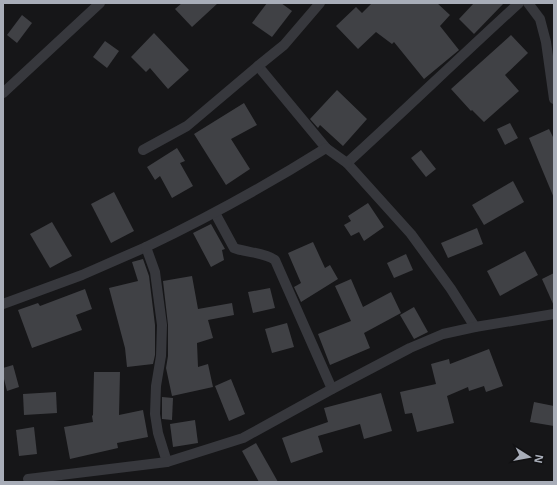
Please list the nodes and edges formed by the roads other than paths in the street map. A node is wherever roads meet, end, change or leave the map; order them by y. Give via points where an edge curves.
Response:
1 (100, 3) edge
2 (320, 3) edge
3 (519, 3) edge
4 (528, 3) edge
5 (258, 66) junction
6 (3, 93) edge
7 (554, 99) edge
8 (326, 148) junction
9 (143, 150) dead end
10 (347, 163) junction
11 (215, 213) junction
12 (146, 247) junction
13 (3, 304) edge
14 (554, 314) edge
15 (474, 327) junction
16 (332, 389) junction
17 (167, 462) junction
18 (28, 478) dead end

1 - 6 street
2 - 5 street via 284,45
3 - 10 street
4 - 7 street via 540,18
5 - 8 street
5 - 9 street via 187,126
8 - 10 street
8 - 11 street
10 - 15 street via 411,234 451,289
11 - 12 street
11 - 16 street via 234,248 270,256 276,260
12 - 13 street via 82,275
12 - 17 street via 155,272 162,325 155,414
14 - 15 street
15 - 16 street via 443,334 410,348
16 - 17 street via 244,438
17 - 18 street

